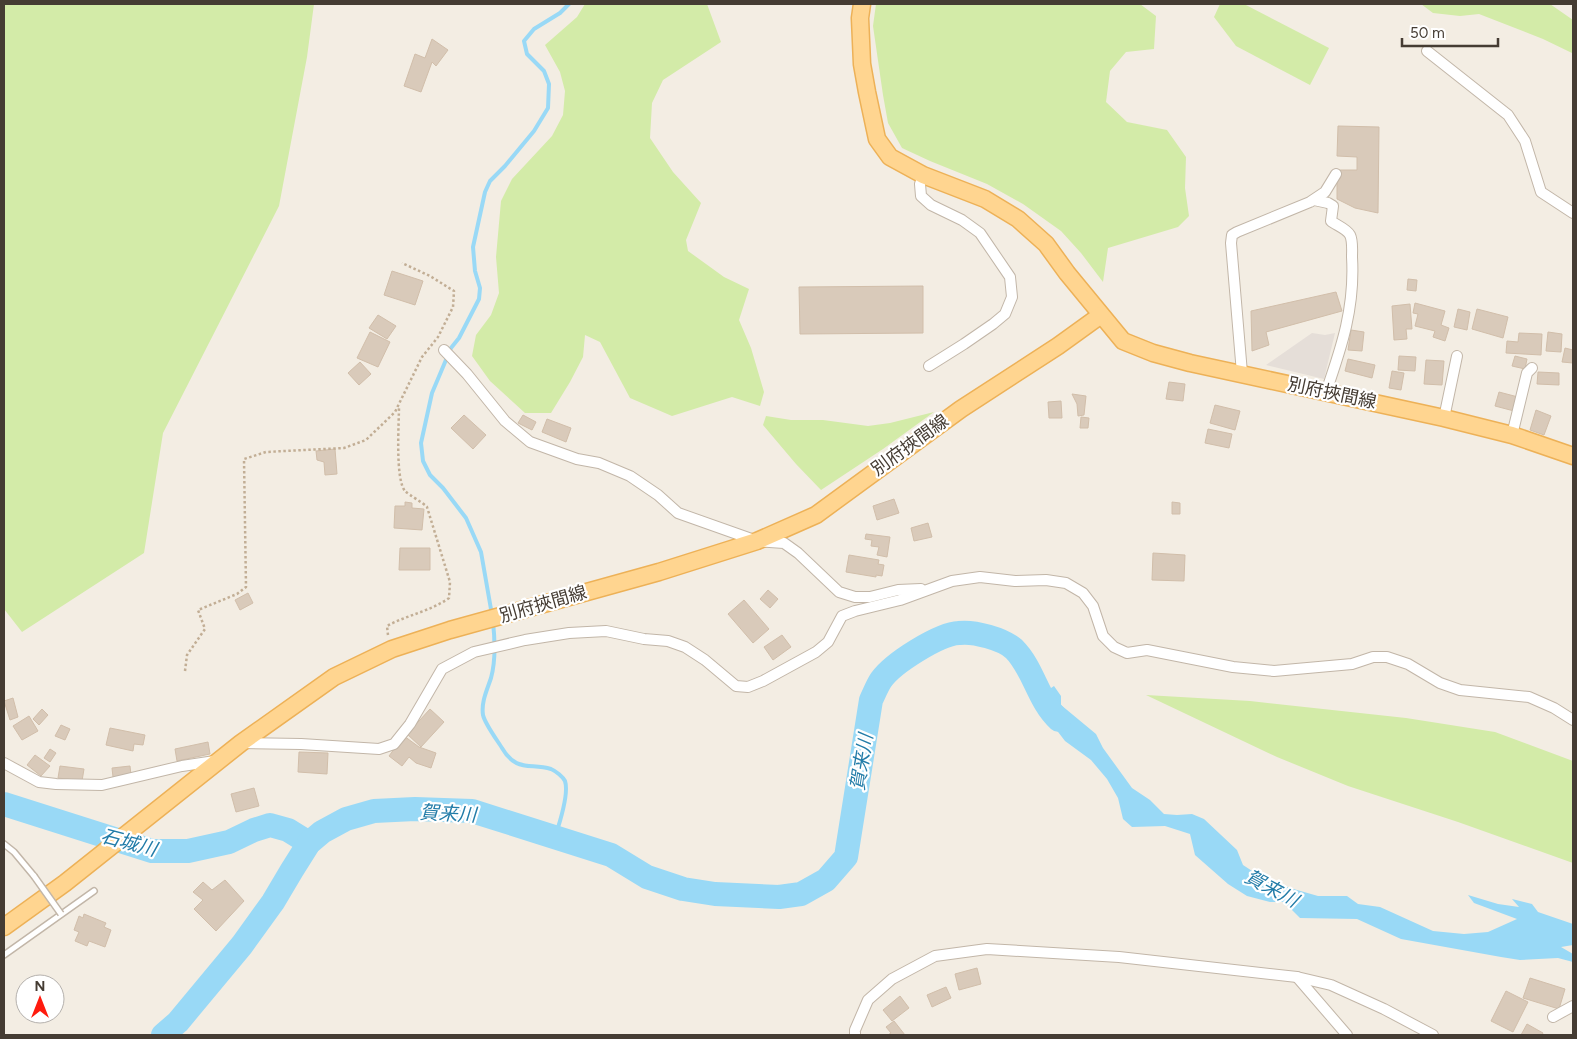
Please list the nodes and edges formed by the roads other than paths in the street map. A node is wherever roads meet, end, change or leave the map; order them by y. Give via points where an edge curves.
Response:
1 (862, 4) edge
2 (1427, 51) dead end
3 (1336, 174) dead end
4 (923, 175) junction
5 (1314, 200) junction
6 (1573, 213) edge
7 (1101, 315) junction
8 (444, 350) dead end
9 (1457, 356) dead end
10 (929, 366) dead end
11 (1532, 368) dead end
12 (1242, 373) junction
13 (1326, 392) junction
14 (1444, 418) junction
15 (1512, 436) junction
16 (1573, 456) edge
17 (758, 541) junction
18 (926, 589) junction
19 (1573, 720) edge
20 (241, 743) junction
21 (219, 761) junction
22 (4, 763) edge
23 (4, 844) edge
24 (94, 891) dead end
25 (61, 914) junction
26 (4, 927) edge
27 (4, 955) edge
28 (1297, 977) junction
29 (1573, 1006) edge
30 (1552, 1017) dead end
31 (855, 1035) edge
32 (1347, 1035) edge
33 (1433, 1035) edge

1 - 4 main road, 別府挾間線 via 862,64 877,139 890,157
2 - 6 street via 1508,115 1525,140 1541,192
3 - 5 street via 1326,192
4 - 7 main road, 別府挾間線 via 986,199 1018,218 1046,244
4 - 10 street via 921,196 980,233 1010,277 1012,297 1005,314 993,324
5 - 12 street via 1232,235
5 - 13 street via 1332,206 1331,221 1349,233 1351,240 1350,308
7 - 12 main road, 別府挾間線 via 1123,341 1152,353
7 - 17 main road, 別府挾間線 via 961,409 816,515
8 - 17 street via 505,421 530,442 630,476 678,513
9 - 14 street
11 - 15 street via 1527,374
12 - 13 main road, 別府挾間線
13 - 14 main road, 別府挾間線
14 - 15 main road, 別府挾間線
15 - 16 main road, 別府挾間線
17 - 18 street via 784,543 839,592 855,597
17 - 20 main road, 別府挾間線 via 392,648 334,677
18 - 19 street via 980,577 1066,583 1083,593 1093,606 1103,636 1114,647 1127,653 1152,651 1233,667 1274,671 1352,664 1373,657 1387,657 1460,690 1529,697
18 - 20 street via 900,600 842,616 828,642 816,652 748,688 736,686 705,660 668,641 606,631 569,632 474,652 442,669 410,724 394,744 379,749
20 - 21 main road, 別府挾間線
21 - 22 street via 182,766 102,785 39,782
21 - 26 main road, 別府挾間線
23 - 25 lane, bridge via 34,876
24 - 25 lane
25 - 27 lane
28 - 31 street via 1120,957 987,949 935,956 892,979 868,1000
28 - 32 street
28 - 33 street via 1331,985
29 - 30 street

